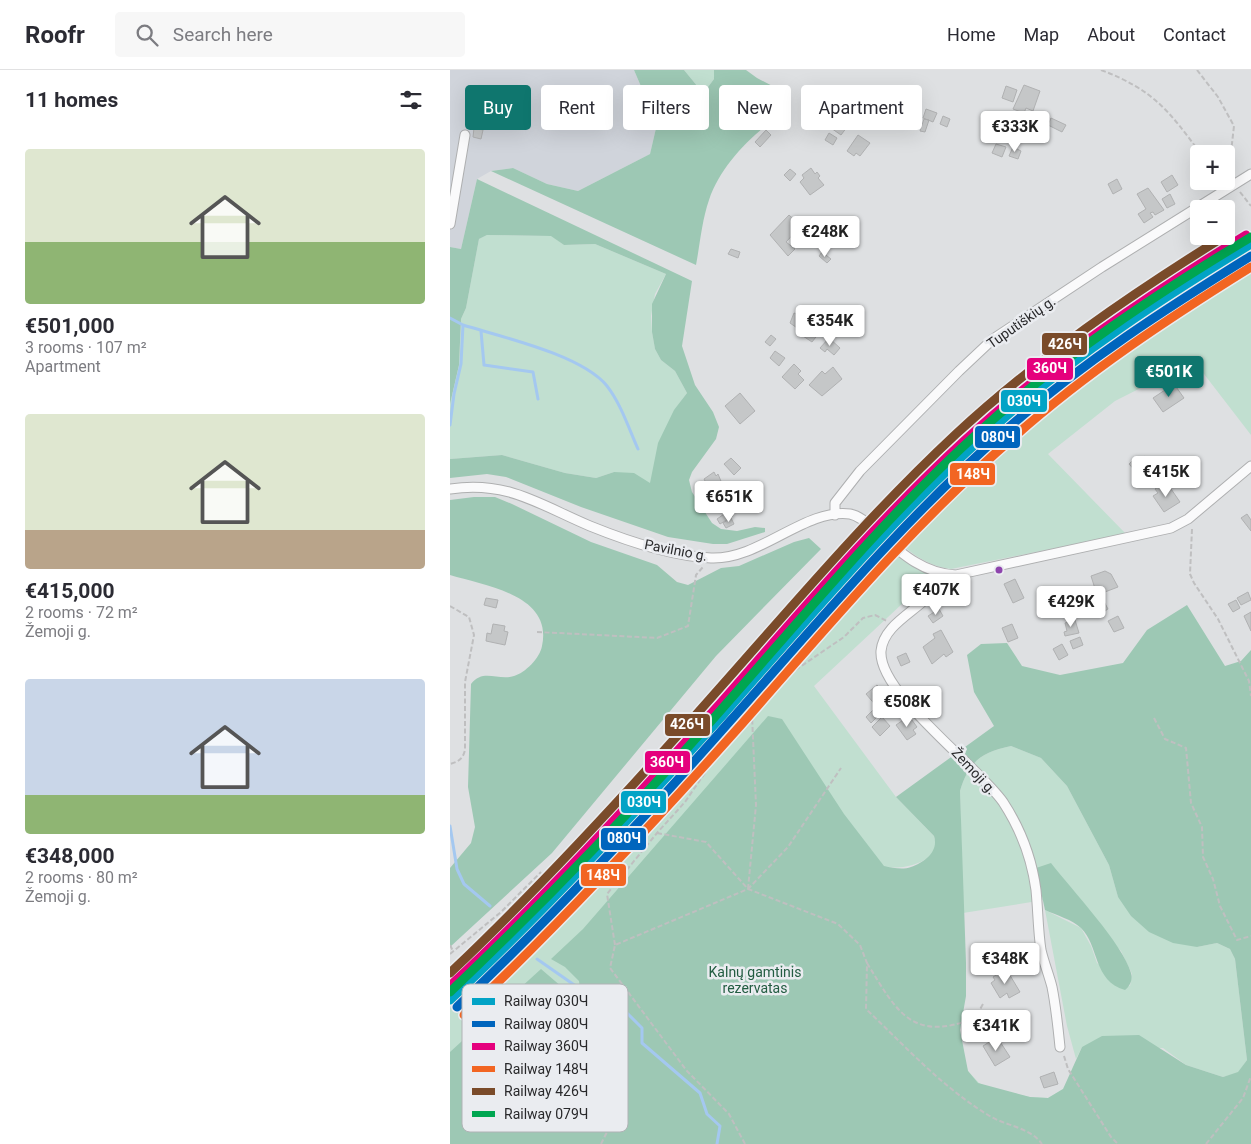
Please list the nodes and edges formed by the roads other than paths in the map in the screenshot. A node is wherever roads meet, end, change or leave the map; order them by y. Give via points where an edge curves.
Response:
1 (465, 135) dead end
2 (1251, 174) edge
3 (450, 224) edge
4 (1251, 466) edge
5 (450, 489) edge
6 (834, 515) junction
7 (944, 574) junction
8 (1060, 1047) road end

1 - 3 street
2 - 6 street, Tuputiškių g. via 993,339 860,471 835,502
4 - 7 street via 1188,519 1171,528 970,572
5 - 6 street, Pavilnio g. via 479,486 510,491 627,540 712,558 739,554 811,521
6 - 7 street, Pavilnio g. via 858,517 912,561
7 - 8 street, Žemoji g. via 939,588 896,625 883,641 881,652 886,670 913,710 1002,801 1016,826 1036,890 1041,950 1052,986

